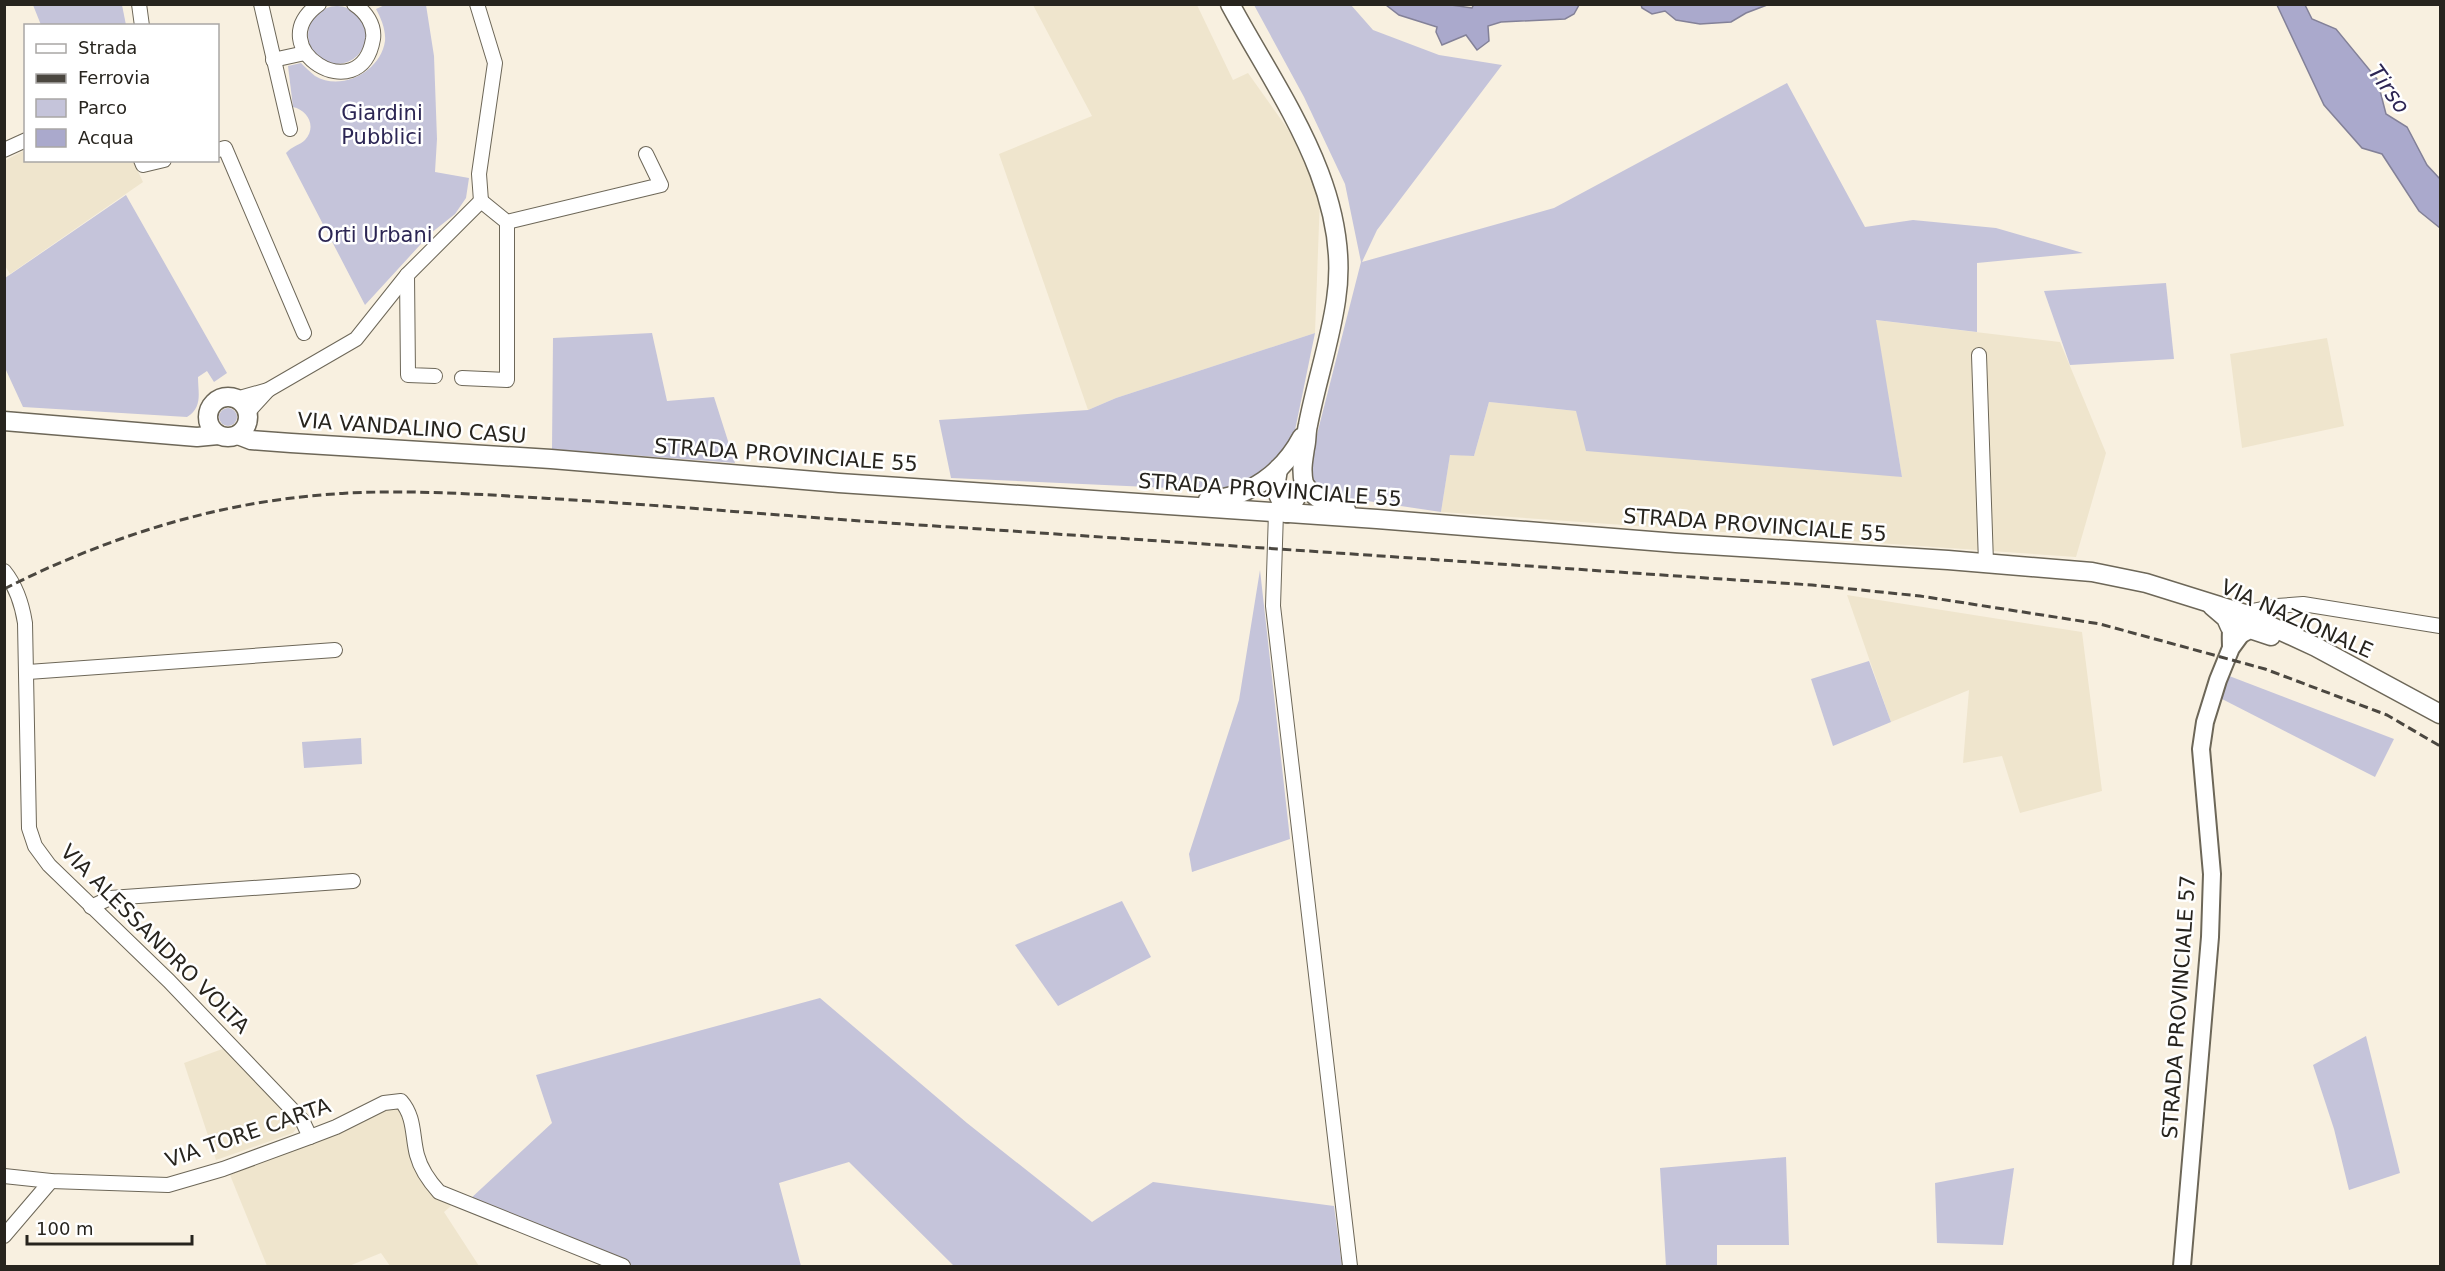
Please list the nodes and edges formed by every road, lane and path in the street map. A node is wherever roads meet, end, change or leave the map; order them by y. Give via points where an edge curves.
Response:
1 (139, 4) edge
2 (261, 4) edge
3 (319, 4) edge
4 (354, 4) edge
5 (477, 4) edge
6 (1230, 4) edge
7 (142, 24) edge
8 (305, 53) junction
9 (273, 60) junction
10 (290, 129) dead end
11 (24, 141) edge
12 (4, 150) edge
13 (219, 150) edge
14 (646, 154) dead end
15 (142, 162) edge
16 (156, 162) edge
17 (481, 201) junction
18 (507, 222) junction
19 (406, 275) junction
20 (304, 333) dead end
21 (1979, 356) dead end
22 (435, 376) dead end
23 (462, 378) dead end
24 (208, 414) junction
25 (243, 417) junction
26 (4, 421) edge
27 (1307, 428) junction
28 (176, 434) junction
29 (218, 435) junction
30 (551, 459) joint
31 (1278, 469) junction
32 (1304, 484) junction
33 (1156, 505) junction
34 (1281, 512) junction
35 (1377, 519) junction
36 (1986, 563) junction
37 (4, 572) edge
38 (2238, 624) junction
39 (2440, 626) edge
40 (335, 650) dead end
41 (28, 672) junction
42 (2440, 714) edge
43 (353, 881) dead end
44 (91, 907) junction
45 (310, 1137) junction
46 (4, 1176) edge
47 (51, 1181) junction
48 (4, 1236) edge
49 (623, 1266) edge
50 (1350, 1266) edge
51 (2182, 1266) edge

1 - 7 street
2 - 9 street
3 - 8 street via 303,22 300,37
4 - 8 street via 370,20 374,34 364,61 339,72 312,63
5 - 17 street via 495,63 479,174
6 - 27 main road via 1306,140 1337,234 1336,300
8 - 9 street
9 - 10 street
11 - 12 street
13 - 20 street via 225,148
14 - 18 street via 661,185
15 - 16 street
17 - 18 street
17 - 19 street
18 - 23 street via 507,380
19 - 22 street via 408,375
19 - 25 street via 356,339 268,390
21 - 36 street
24 - 25 main road via 216,401 228,397
24 - 28 main road via 197,426
24 - 29 main road via 209,424
25 - 29 main road via 229,438
25 - 30 main road, VIA VANDALINO CASU via 270,441
26 - 28 main road
27 - 31 main road via 1298,446
27 - 32 main road via 1301,472
28 - 29 main road
30 - 33 main road, STRADA PROVINCIALE 55
31 - 33 main road via 1252,490 1239,495
31 - 34 main road via 1275,488
32 - 34 main road
32 - 35 main road via 1328,505
33 - 34 main road, STRADA PROVINCIALE 55
34 - 35 main road, STRADA PROVINCIALE 55
34 - 50 street via 1273,606
35 - 36 main road, STRADA PROVINCIALE 55
36 - 38 main road, VIA NAZIONALE via 2092,573 2146,583 2205,601
37 - 41 street, VIA ALESSANDRO VOLTA via 22,604
38 - 39 street via 2277,606 2303,604
38 - 42 main road, VIA NAZIONALE via 2285,642 2316,647
38 - 51 street, STRADA PROVINCIALE 57 via 2205,722 2201,749 2212,895
40 - 41 street
41 - 44 street, VIA ALESSANDRO VOLTA via 29,828 35,846 49,866
43 - 44 street via 110,898
44 - 45 street, VIA ALESSANDRO VOLTA via 208,1021 302,1120
45 - 47 street, VIA TORE CARTA via 168,1185
45 - 49 street, VIA TORE CARTA via 392,1101 401,1101 408,1109 422,1171 439,1192
46 - 47 street, VIA TORE CARTA
47 - 48 street

